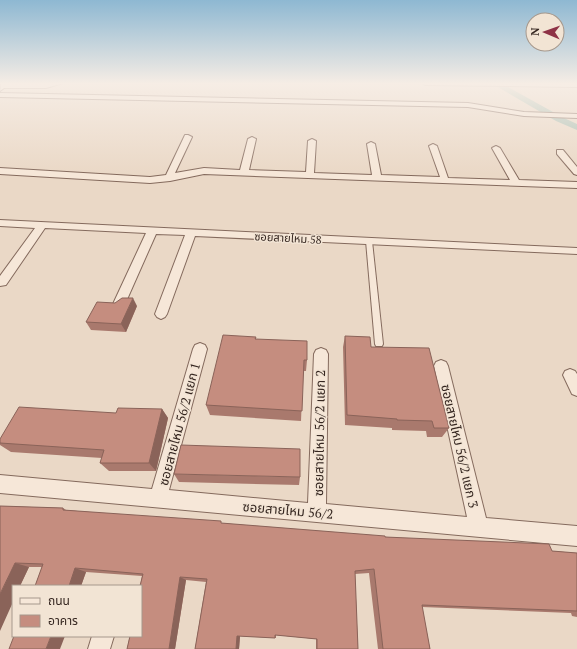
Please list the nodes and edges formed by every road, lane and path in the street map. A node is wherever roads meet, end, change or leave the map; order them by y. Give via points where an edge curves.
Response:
1 (520, 113) edge
2 (577, 116) edge
3 (188, 137) dead end
4 (252, 139) dead end
5 (312, 141) dead end
6 (372, 144) dead end
7 (433, 146) dead end
8 (496, 148) dead end
9 (560, 152) dead end
10 (0, 171) edge
11 (244, 172) junction
12 (577, 172) edge
13 (310, 174) junction
14 (171, 175) junction
15 (377, 177) junction
16 (445, 180) junction
17 (516, 182) junction
18 (577, 185) edge
19 (0, 223) edge
20 (42, 225) junction
21 (152, 231) junction
22 (191, 233) junction
23 (369, 241) junction
24 (577, 252) edge
25 (2, 282) dead end
26 (119, 304) edge
27 (161, 314) dead end
28 (379, 344) dead end
29 (200, 349) dead end
30 (321, 354) dead end
31 (441, 366) dead end
32 (570, 375) dead end
33 (577, 389) edge
34 (0, 484) edge
35 (158, 498) junction
36 (317, 512) junction
37 (479, 527) junction
38 (577, 536) edge
39 (103, 637) edge
40 (99, 649) edge

1 - 2 street
3 - 14 street
4 - 11 street
5 - 13 street
6 - 15 street
7 - 16 street
8 - 17 street
9 - 12 street
10 - 14 street via 155,180
11 - 13 street
11 - 14 street via 199,171
13 - 15 street
15 - 16 street
16 - 17 street
17 - 18 street
19 - 20 street, ซอยสายไหม 58
20 - 21 street, ซอยสายไหม 58
20 - 25 street
21 - 22 street, ซอยสายไหม 58
21 - 26 street
22 - 23 street, ซอยสายไหม 58
22 - 27 street
23 - 24 street, ซอยสายไหม 58
23 - 28 lane
29 - 35 street, ซอยสายไหม 56/2 แยก 1
30 - 36 street, ซอยสายไหม 56/2 แยก 2
31 - 37 street, ซอยสายไหม 56/2 แยก 3
32 - 33 street
34 - 35 street, ซอยสายไหม 56/2
35 - 36 street, ซอยสายไหม 56/2
36 - 37 street, ซอยสายไหม 56/2
37 - 38 street, ซอยสายไหม 56/2
39 - 40 street

